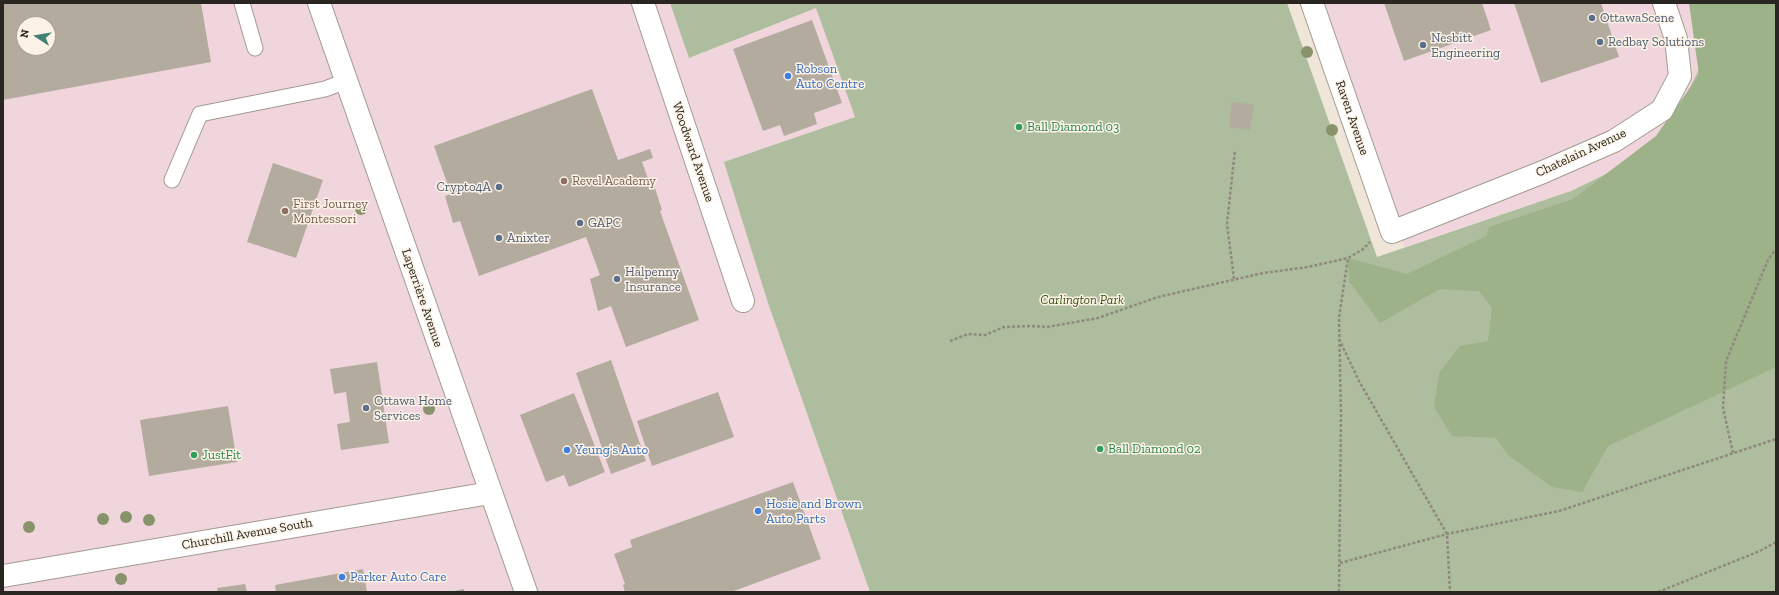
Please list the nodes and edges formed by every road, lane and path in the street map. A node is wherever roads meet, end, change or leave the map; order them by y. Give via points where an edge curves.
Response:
1 (242, 3) edge
2 (319, 3) edge
3 (643, 3) edge
4 (1312, 3) edge
5 (1664, 3) edge
6 (255, 48) dead end
7 (346, 81) junction
8 (1235, 150) dead end
9 (172, 180) dead end
10 (1392, 232) junction
11 (1776, 248) edge
12 (1348, 258) junction
13 (1234, 279) junction
14 (743, 301) dead end
15 (1339, 337) junction
16 (950, 341) dead end
17 (1776, 439) edge
18 (1733, 453) junction
19 (490, 492) junction
20 (1448, 534) junction
21 (1776, 542) edge
22 (1340, 563) junction
23 (3, 576) edge
24 (526, 592) edge
25 (1339, 592) edge
26 (1450, 592) edge
27 (1658, 592) edge

1 - 6 lane
2 - 7 street, Laperrière Avenue
3 - 14 street, Woodward Avenue
4 - 10 street, Raven Avenue
5 - 10 street, Chatelain Avenue via 1676,39 1680,76 1662,110 1614,142
7 - 9 lane via 325,89 200,114
7 - 19 street, Laperrière Avenue
8 - 13 path via 1227,224
10 - 12 path via 1377,235 1362,250
11 - 18 path via 1768,260 1726,361 1723,408
12 - 13 path
12 - 15 path via 1338,318
13 - 16 path via 1158,297 1098,318 1047,327 1004,327 985,335 968,334
15 - 20 path via 1359,381
15 - 22 path
17 - 18 path
18 - 20 path via 1559,511
19 - 23 street, Churchill Avenue South
19 - 24 street, Laperrière Avenue
20 - 22 path
20 - 26 path
21 - 27 path via 1760,551
22 - 25 path

